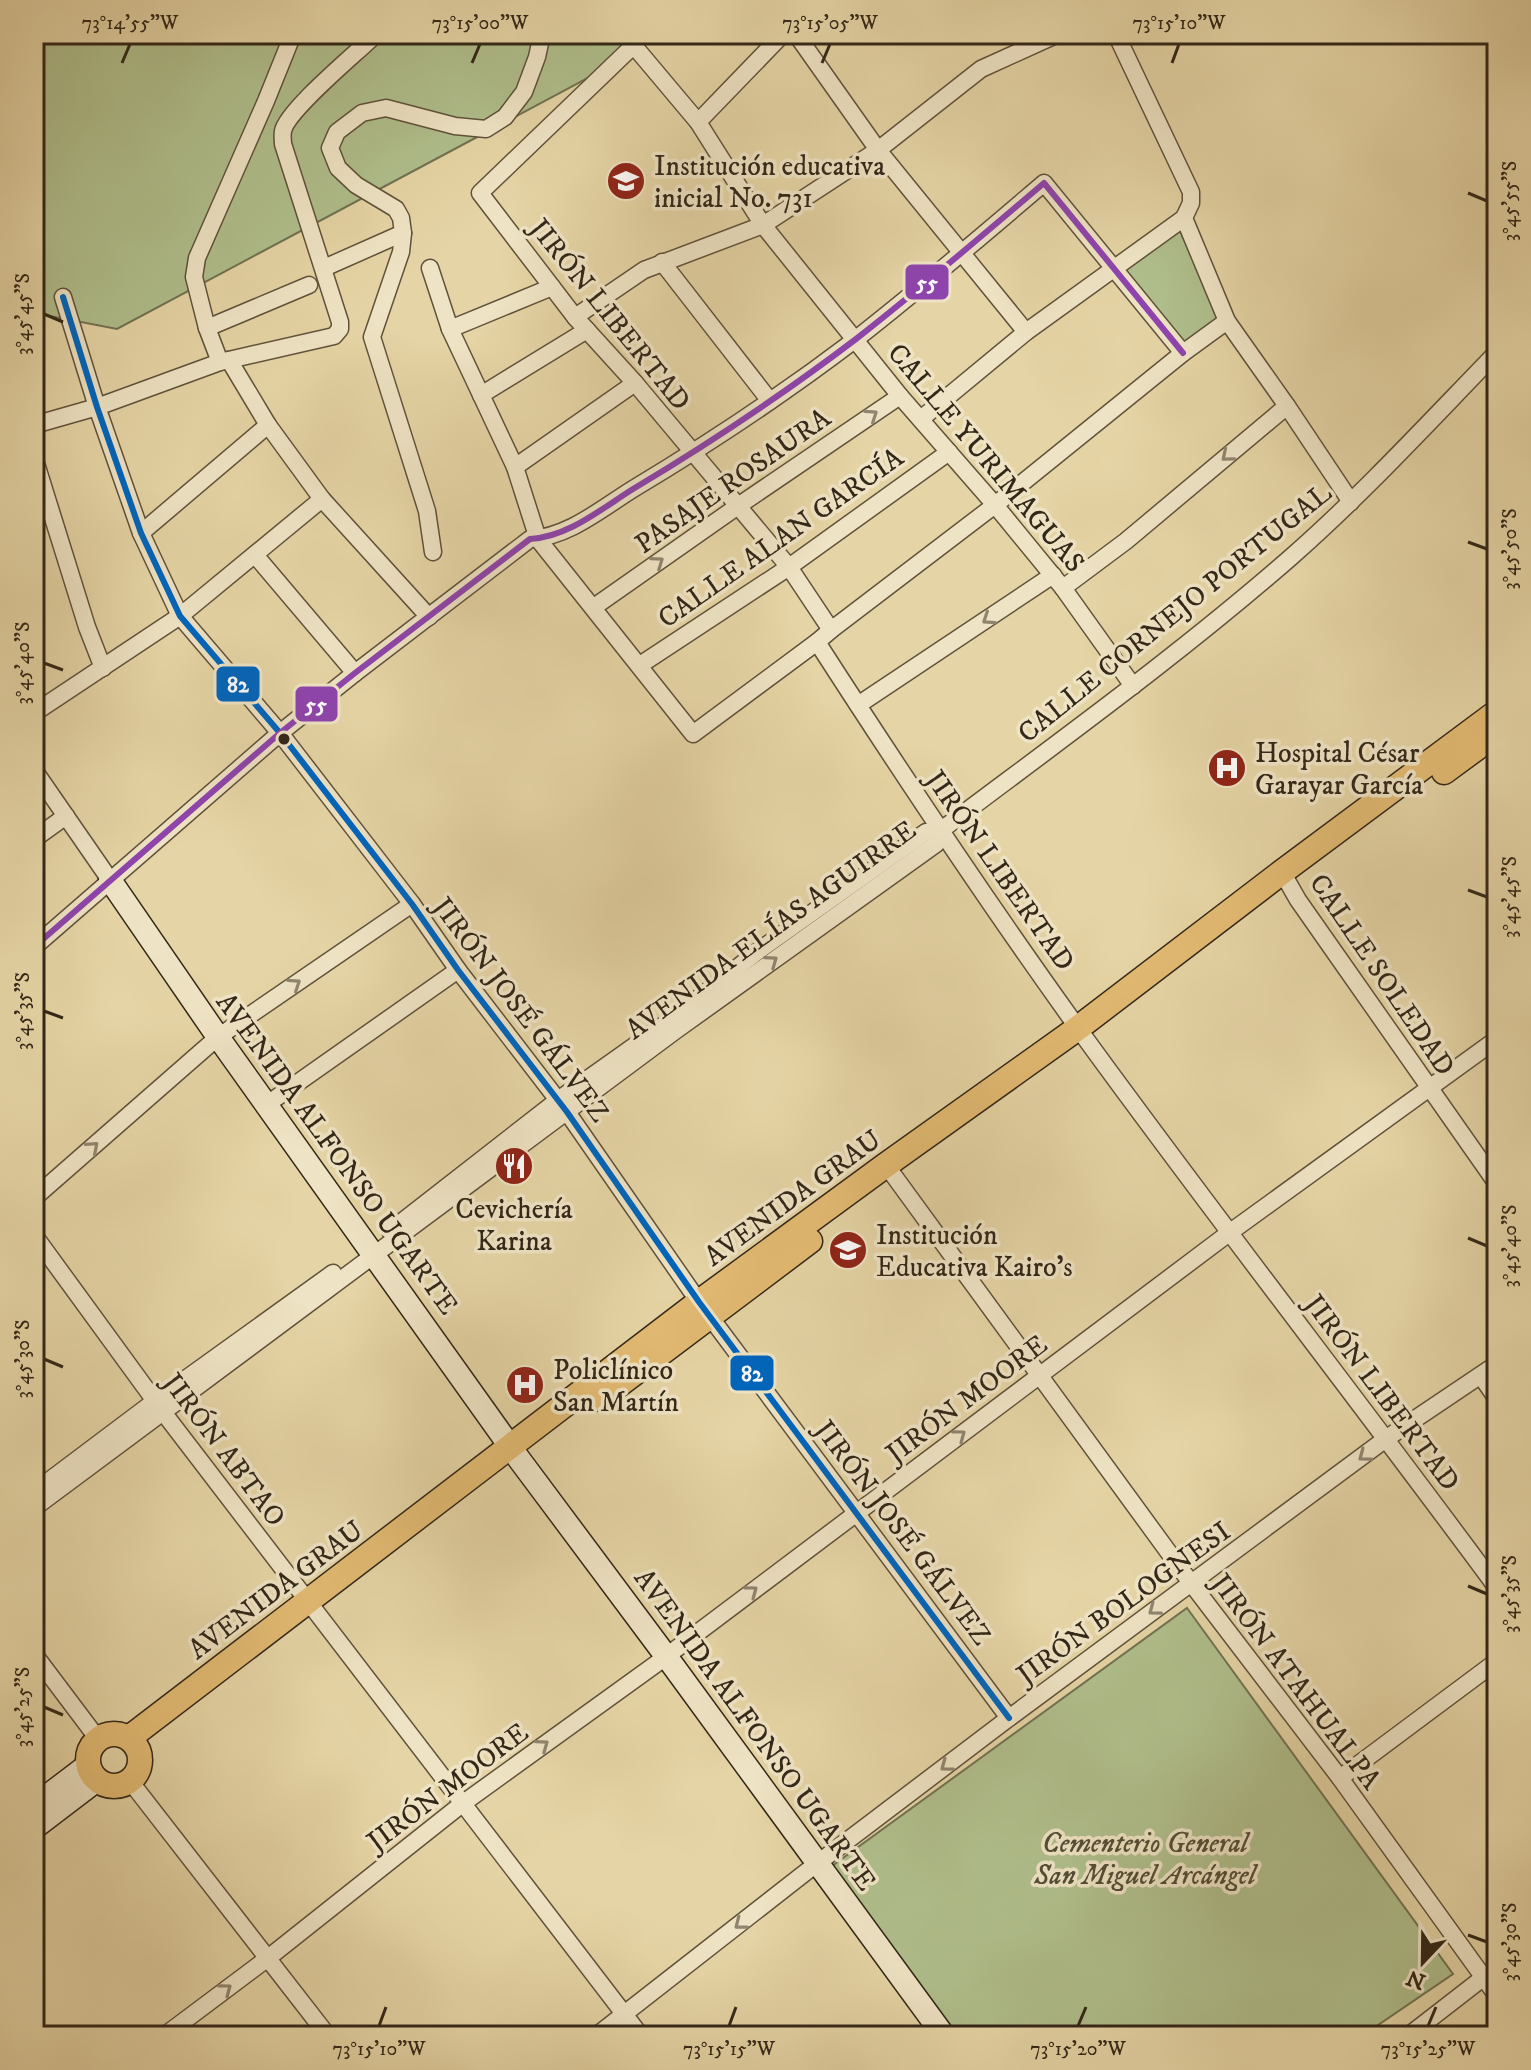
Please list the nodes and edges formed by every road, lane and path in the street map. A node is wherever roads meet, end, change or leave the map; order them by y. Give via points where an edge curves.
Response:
1 (293, 34) edge
2 (376, 34) edge
3 (542, 34) edge
4 (783, 34) edge
5 (796, 34) edge
6 (1058, 34) edge
7 (1116, 34) edge
8 (633, 38) edge
9 (698, 122) junction
10 (878, 150) junction
11 (1184, 218) junction
12 (763, 225) junction
13 (403, 233) junction
14 (962, 253) junction
15 (662, 262) junction
16 (324, 268) junction
17 (430, 268) dead end
18 (1113, 269) junction
19 (309, 285) dead end
20 (552, 287) junction
21 (63, 297) dead end
22 (575, 317) junction
23 (1227, 321) junction
24 (207, 328) junction
25 (450, 329) junction
26 (587, 330) junction
27 (1026, 332) junction
28 (855, 340) junction
29 (1497, 352) edge
30 (1183, 353) junction
31 (224, 361) junction
32 (635, 383) junction
33 (481, 395) junction
34 (900, 396) junction
35 (770, 401) junction
36 (1287, 406) junction
37 (97, 407) junction
38 (922, 418) junction
39 (34, 425) edge
40 (268, 425) junction
41 (949, 452) junction
42 (692, 453) junction
43 (34, 457) edge
44 (515, 467) junction
45 (322, 499) junction
46 (1351, 502) junction
47 (995, 505) junction
48 (738, 506) junction
49 (141, 533) junction
50 (538, 539) junction
51 (433, 552) dead end
52 (255, 555) junction
53 (789, 567) junction
54 (1058, 582) junction
55 (594, 607) junction
56 (180, 616) junction
57 (429, 617) junction
58 (831, 630) junction
59 (817, 642) junction
60 (640, 665) junction
61 (103, 668) junction
62 (355, 673) junction
63 (1133, 686) junction
64 (858, 705) junction
65 (1497, 712) edge
66 (34, 713) edge
67 (280, 733) junction
68 (1489, 738) edge
69 (34, 770) edge
70 (66, 816) junction
71 (940, 831) junction
72 (34, 839) edge
73 (1286, 879) junction
74 (110, 880) junction
75 (412, 904) junction
76 (34, 947) edge
77 (458, 970) junction
78 (1083, 1034) junction
79 (218, 1037) junction
80 (1497, 1039) edge
81 (1429, 1087) junction
82 (266, 1105) junction
83 (562, 1106) junction
84 (890, 1171) junction
85 (1497, 1184) edge
86 (34, 1198) edge
87 (1229, 1233) junction
88 (34, 1235) edge
89 (372, 1251) junction
90 (705, 1309) junction
91 (1497, 1364) edge
92 (1040, 1375) junction
93 (1481, 1376) junction
94 (1497, 1399) edge
95 (159, 1406) junction
96 (1387, 1438) junction
97 (515, 1453) junction
98 (34, 1492) edge
99 (34, 1508) edge
100 (856, 1513) junction
101 (1191, 1583) junction
102 (1497, 1588) edge
103 (313, 1606) junction
104 (34, 1654) edge
105 (661, 1660) junction
106 (1497, 1661) edge
107 (1009, 1718) junction
108 (98, 1739) junction
109 (133, 1744) junction
110 (92, 1772) junction
111 (1340, 1778) junction
112 (130, 1781) junction
113 (462, 1804) junction
114 (34, 1806) edge
115 (34, 1828) edge
116 (812, 1868) junction
117 (852, 1923) junction
118 (268, 1958) junction
119 (1490, 1972) edge
120 (1497, 1996) edge
121 (625, 2014) junction
122 (164, 2036) edge
123 (328, 2036) edge
124 (596, 2036) edge
125 (641, 2036) edge
126 (927, 2036) edge
127 (944, 2036) edge
128 (1408, 2036) edge

1 - 24 street via 197,258 194,277
2 - 16 street via 283,131
3 - 13 street via 524,92 505,117 486,129 386,108 362,113 337,132 330,148 338,168 396,209
4 - 9 street
5 - 10 street
6 - 10 street via 981,69
7 - 11 street via 1191,192
8 - 9 street, CALLE YURIMAGUAS
8 - 20 street, JIRÓN LIBERTAD via 480,193
9 - 12 street, CALLE YURIMAGUAS
10 - 12 street
10 - 14 street
11 - 18 street
11 - 23 street
12 - 15 street
12 - 28 street, CALLE YURIMAGUAS
13 - 16 street
13 - 51 street via 372,337 427,511
14 - 18 street via 1044,183
14 - 27 street
14 - 28 street
15 - 22 street
15 - 35 street
16 - 31 street via 340,322 334,336
17 - 25 street
18 - 27 street
18 - 30 street
19 - 24 street
20 - 22 street, JIRÓN LIBERTAD
20 - 25 street
21 - 37 street, JIRÓN JOSÉ GÁLVEZ
22 - 26 street, JIRÓN LIBERTAD
23 - 30 street
23 - 36 street
24 - 31 street
25 - 33 street
26 - 32 street, JIRÓN LIBERTAD
26 - 33 street
27 - 38 street
28 - 34 street, CALLE YURIMAGUAS
28 - 35 street
29 - 46 street, CALLE CORNEJO PORTUGAL
30 - 47 street
31 - 37 street
31 - 40 street
32 - 42 street, JIRÓN LIBERTAD
32 - 44 street
33 - 44 street
34 - 38 street, CALLE YURIMAGUAS
48 -> 34 street, PASAJE ROSAURA
35 - 42 street
36 - 46 street
36 -> 54 street via 1126,541
37 - 39 street
37 - 49 street, JIRÓN JOSÉ GÁLVEZ
38 - 41 street, CALLE YURIMAGUAS
40 - 45 street
40 - 49 street
41 - 47 street, CALLE YURIMAGUAS
41 - 53 street, CALLE ALAN GARCÍA
42 - 48 street, JIRÓN LIBERTAD
42 - 50 street via 558,535
43 - 61 street
44 - 50 street
45 - 52 street
45 - 57 street
46 - 63 street, CALLE CORNEJO PORTUGAL
47 - 54 street, CALLE YURIMAGUAS
47 - 58 street
48 - 53 street, JIRÓN LIBERTAD
55 -> 48 street, PASAJE ROSAURA
49 - 56 street, JIRÓN JOSÉ GÁLVEZ
50 - 55 street
50 - 57 street via 530,539
52 - 56 street
52 - 62 street
53 - 58 street, JIRÓN LIBERTAD
53 - 60 street, CALLE ALAN GARCÍA
54 - 63 street, CALLE YURIMAGUAS
54 -> 64 street
55 - 60 street
56 - 61 street
56 - 67 street, JIRÓN JOSÉ GÁLVEZ
57 - 62 street
58 - 59 street
59 - 60 street via 693,734
59 - 64 street, JIRÓN LIBERTAD
61 - 66 street
62 - 67 street
63 - 71 street, CALLE CORNEJO PORTUGAL
64 - 71 street, JIRÓN LIBERTAD
65 - 68 main road, AVENIDA GRAU
67 - 74 street
67 - 75 street, JIRÓN JOSÉ GÁLVEZ
68 - 73 main road, AVENIDA GRAU
69 - 70 street
70 - 72 street
70 - 74 street
71 - 78 street, JIRÓN LIBERTAD
71 - 83 street, AVENIDA ELÍAS AGUIRRE via 936,844 738,976
73 - 78 main road, AVENIDA GRAU
73 - 81 street, CALLE SOLEDAD
74 - 76 street
74 - 79 main road, AVENIDA ALFONSO UGARTE
75 - 77 street, JIRÓN JOSÉ GÁLVEZ
79 -> 75 street
77 - 82 street
77 - 83 street, JIRÓN JOSÉ GÁLVEZ
78 - 84 main road, AVENIDA GRAU
78 - 87 street, JIRÓN LIBERTAD
79 - 82 main road, AVENIDA ALFONSO UGARTE
86 -> 79 street
80 - 81 street, JIRÓN MOORE
81 - 85 street, CALLE SOLEDAD
81 - 87 street, JIRÓN MOORE
82 - 89 main road, AVENIDA ALFONSO UGARTE
83 - 89 street, AVENIDA ELÍAS AGUIRRE
83 - 90 street, JIRÓN JOSÉ GÁLVEZ
84 - 90 main road, AVENIDA GRAU
84 - 92 street, JIRÓN ATAHUALPA
87 - 92 street, JIRÓN MOORE
87 - 96 street, JIRÓN LIBERTAD
88 - 95 street, JIRÓN ABTAO
89 - 95 street, AVENIDA ELÍAS AGUIRRE
89 - 97 main road, AVENIDA ALFONSO UGARTE
90 - 97 main road, AVENIDA GRAU
90 - 100 street, JIRÓN JOSÉ GÁLVEZ
91 - 93 street, JIRÓN BOLOGNESI
100 -> 92 street, JIRÓN MOORE
92 - 101 street, JIRÓN ATAHUALPA
93 - 94 street
93 - 96 street, JIRÓN BOLOGNESI
95 - 98 street, AVENIDA ELÍAS AGUIRRE
95 - 99 street, AVENIDA ELÍAS AGUIRRE
95 - 103 street, JIRÓN ABTAO
96 -> 101 street, JIRÓN BOLOGNESI
96 - 102 street, JIRÓN LIBERTAD
97 - 103 main road, AVENIDA GRAU
97 - 105 main road, AVENIDA ALFONSO UGARTE via 530,1493
105 -> 100 street, JIRÓN MOORE
100 - 107 street, JIRÓN JOSÉ GÁLVEZ
101 -> 107 street, JIRÓN BOLOGNESI
101 - 111 street, JIRÓN ATAHUALPA
103 - 109 main road, AVENIDA GRAU
103 - 113 street, JIRÓN ABTAO
104 - 108 street
113 -> 105 street, JIRÓN MOORE
105 - 116 main road, AVENIDA ALFONSO UGARTE
106 - 111 street
107 -> 116 street, JIRÓN BOLOGNESI
108 - 109 main road via 113,1734
108 - 110 main road via 89,1750
109 - 112 main road via 140,1758
110 - 112 main road via 113,1786
110 - 114 main road
110 - 115 main road
111 - 119 street, JIRÓN ATAHUALPA
112 - 118 street
113 - 118 street, JIRÓN MOORE
113 - 121 street, JIRÓN ABTAO
116 - 117 main road, AVENIDA ALFONSO UGARTE
116 -> 121 street, JIRÓN BOLOGNESI
117 - 126 main road, AVENIDA ALFONSO UGARTE
117 - 127 main road, AVENIDA ALFONSO UGARTE
122 -> 118 street, JIRÓN MOORE
118 - 123 street
119 - 120 street, JIRÓN ATAHUALPA
119 - 128 street
121 - 124 street, JIRÓN BOLOGNESI
121 - 125 street, JIRÓN ABTAO

